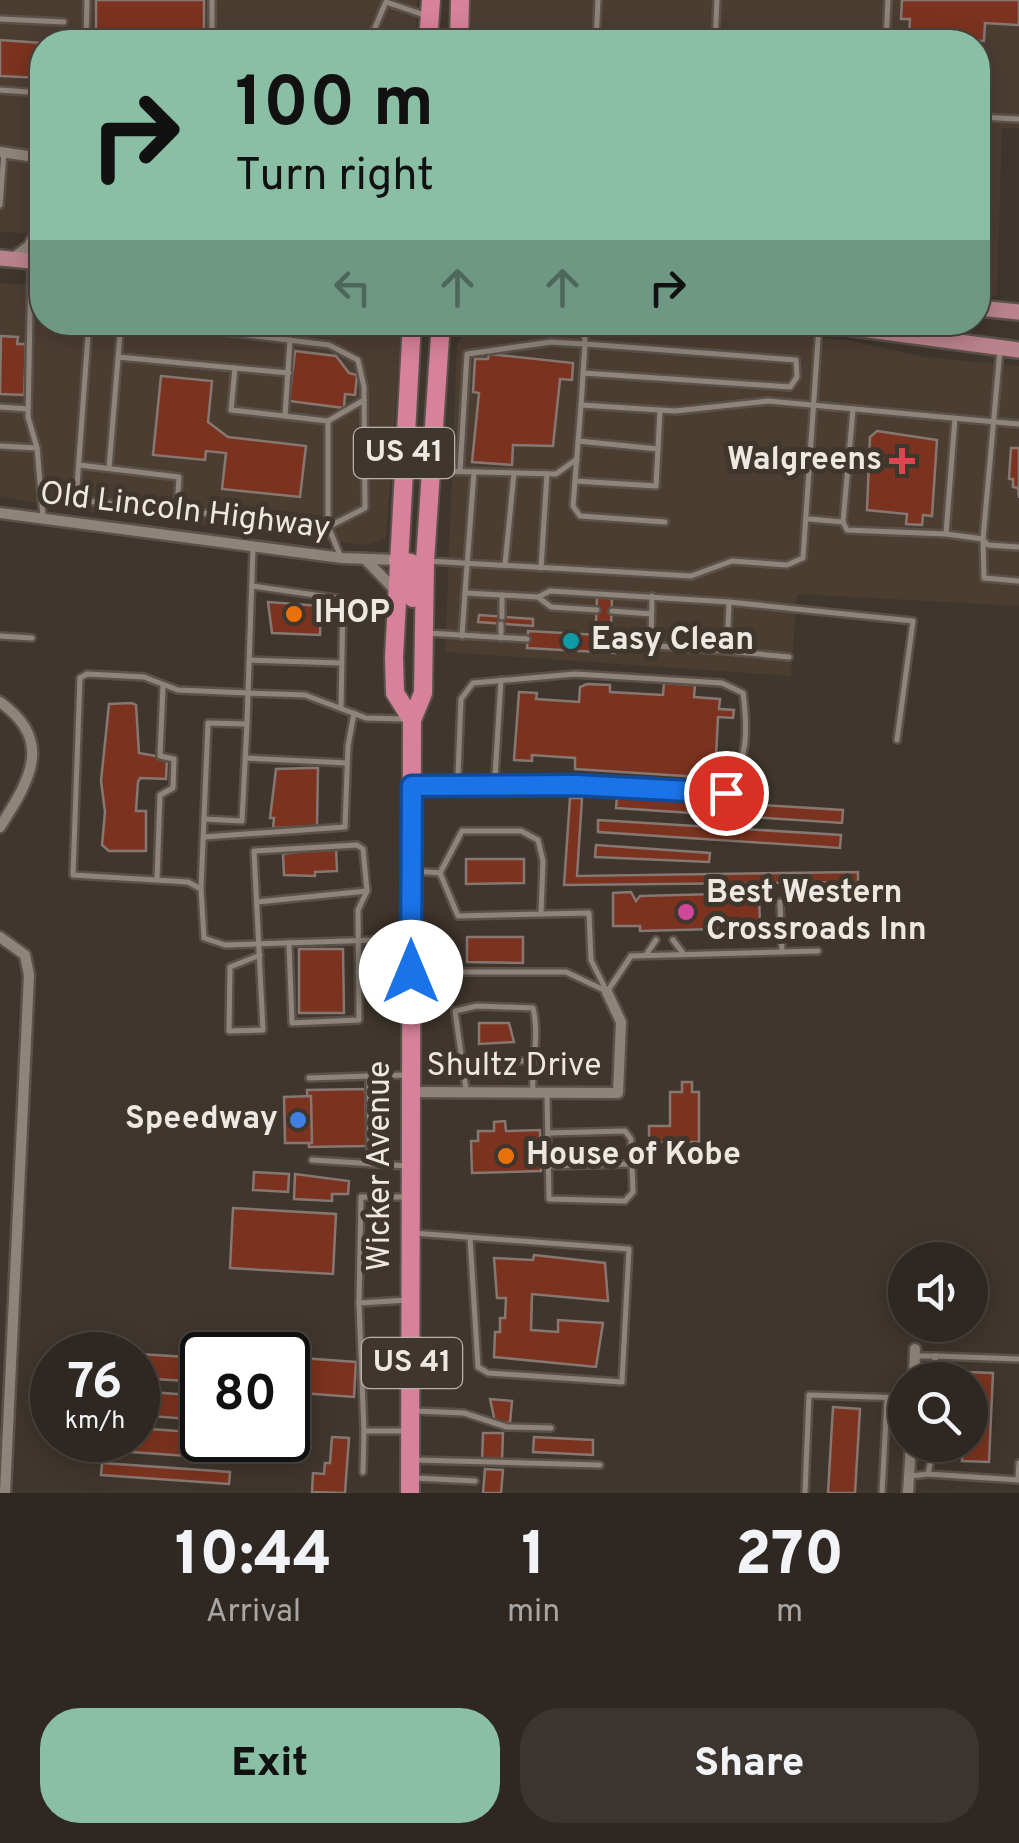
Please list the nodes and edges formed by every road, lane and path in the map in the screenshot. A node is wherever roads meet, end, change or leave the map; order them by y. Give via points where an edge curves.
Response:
1 (88, 0) edge
2 (212, 0) edge
3 (460, 0) edge
4 (598, 0) edge
5 (717, 0) edge
6 (888, 0) edge
7 (386, 1) edge
8 (430, 8) edge
9 (0, 19) edge
10 (64, 22) dead end
11 (87, 30) edge
12 (212, 30) edge
13 (374, 30) edge
14 (459, 30) edge
15 (597, 30) edge
16 (716, 30) edge
17 (887, 30) edge
18 (0, 90) edge
19 (30, 92) edge
20 (990, 118) edge
21 (1019, 119) edge
22 (2, 152) edge
23 (30, 156) edge
24 (0, 205) edge
25 (30, 243) edge
26 (6, 259) edge
27 (990, 309) edge
28 (1019, 312) edge
29 (33, 335) edge
30 (88, 335) edge
31 (119, 335) edge
32 (249, 335) edge
33 (411, 335) edge
34 (440, 335) edge
35 (585, 335) edge
36 (819, 335) edge
37 (906, 335) edge
38 (290, 340) junction
39 (585, 344) junction
40 (1000, 348) junction
41 (1019, 350) edge
42 (118, 357) junction
43 (235, 368) junction
44 (289, 372) junction
45 (583, 373) junction
46 (364, 400) junction
47 (581, 405) junction
48 (815, 405) junction
49 (0, 407) edge
50 (853, 408) junction
51 (28, 409) junction
52 (660, 410) junction
53 (285, 416) junction
54 (956, 418) junction
55 (328, 420) junction
56 (994, 421) junction
57 (1019, 424) edge
58 (578, 442) junction
59 (0, 446) edge
60 (36, 448) junction
61 (658, 449) junction
62 (577, 459) junction
63 (79, 465) junction
64 (109, 468) junction
65 (431, 471) junction
66 (460, 471) junction
67 (474, 472) junction
68 (514, 473) junction
69 (547, 474) junction
70 (575, 481) junction
71 (178, 509) junction
72 (0, 513) edge
73 (43, 519) junction
74 (809, 519) junction
75 (665, 522) dead end
76 (843, 522) junction
77 (328, 526) junction
78 (946, 534) junction
79 (983, 538) junction
80 (253, 546) junction
81 (1019, 547) edge
82 (342, 558) junction
83 (364, 558) junction
84 (398, 560) junction
85 (425, 561) junction
86 (466, 564) junction
87 (505, 566) junction
88 (540, 568) junction
89 (1019, 581) edge
90 (252, 586) junction
91 (397, 593) junction
92 (464, 593) junction
93 (502, 595) junction
94 (652, 596) junction
95 (538, 597) junction
96 (729, 602) junction
97 (597, 610) dead end
98 (612, 611) dead end
99 (651, 614) junction
100 (424, 632) junction
101 (0, 636) edge
102 (462, 636) junction
103 (32, 638) dead end
104 (501, 638) junction
105 (527, 639) dead end
106 (616, 643) dead end
107 (650, 644) junction
108 (727, 651) junction
109 (789, 657) dead end
110 (250, 660) junction
111 (341, 663) junction
112 (501, 680) junction
113 (163, 686) junction
114 (248, 693) junction
115 (0, 702) edge
116 (340, 708) junction
117 (354, 713) junction
118 (412, 720) junction
119 (247, 724) junction
120 (897, 740) dead end
121 (245, 758) junction
122 (347, 763) junction
123 (446, 785) junction
124 (412, 786) junction
125 (486, 788) junction
126 (204, 820) junction
127 (0, 827) edge
128 (204, 837) junction
129 (411, 871) junction
130 (440, 874) junction
131 (156, 880) junction
132 (201, 889) junction
133 (367, 891) junction
134 (257, 902) junction
135 (780, 902) dead end
136 (541, 913) junction
137 (0, 937) edge
138 (411, 938) junction
139 (358, 940) junction
140 (656, 940) dead end
141 (672, 940) dead end
142 (289, 943) junction
143 (259, 944) junction
144 (818, 951) dead end
145 (782, 952) junction
146 (684, 954) junction
147 (260, 955) junction
148 (646, 955) junction
149 (411, 972) junction
150 (606, 992) junction
151 (531, 1060) junction
152 (460, 1061) junction
153 (369, 1076) junction
154 (309, 1078) dead end
155 (411, 1084) junction
156 (466, 1092) junction
157 (533, 1092) junction
158 (547, 1092) junction
159 (548, 1133) junction
160 (312, 1160) dead end
161 (370, 1164) junction
162 (632, 1164) junction
163 (410, 1166) junction
164 (548, 1166) junction
165 (410, 1196) junction
166 (410, 1233) junction
167 (470, 1238) junction
168 (0, 1296) edge
169 (16, 1296) junction
170 (411, 1300) junction
171 (359, 1303) junction
172 (915, 1352) joint
173 (935, 1356) junction
174 (1019, 1360) edge
175 (915, 1362) edge
176 (935, 1362) edge
177 (887, 1398) joint
178 (412, 1411) junction
179 (551, 1428) dead end
180 (364, 1431) junction
181 (412, 1431) junction
182 (909, 1462) edge
183 (930, 1462) edge
184 (1019, 1463) edge
185 (600, 1464) dead end
186 (364, 1472) dead end
187 (928, 1474) junction
188 (909, 1476) junction
189 (411, 1477) edge
190 (475, 1482) dead end
191 (6, 1493) edge
192 (805, 1493) edge
193 (882, 1493) edge
194 (908, 1493) edge

1 - 11 lane
2 - 12 lane
3 - 14 highway
4 - 15 lane
5 - 16 lane
6 - 17 lane
7 - 8 lane
7 - 13 lane
9 - 10 lane
18 - 19 lane
20 - 21 lane
22 - 23 street
22 - 24 lane
25 - 26 street
27 - 28 main road
29 - 51 lane
30 - 63 lane
31 - 42 lane
32 - 38 lane
33 - 84 highway, Wicker Avenue / US 41
34 - 65 highway, Wicker Avenue / US 41
35 - 39 lane
36 - 48 lane
37 - 40 main road
38 - 44 lane
38 - 46 lane via 329,345 358,360
39 - 45 lane
39 - 45 lane via 796,360 797,378 790,387
39 - 66 lane via 467,354
40 - 41 main road
40 - 56 lane
42 - 43 lane
42 - 64 lane
43 - 44 lane
43 - 53 lane via 232,410
44 - 53 lane
45 - 47 lane
46 - 55 lane
46 - 77 lane via 365,508
47 - 52 lane
47 - 58 lane
48 - 50 lane
48 - 52 lane
48 - 74 lane
49 - 51 lane
50 - 54 lane
50 - 76 lane
51 - 60 lane
52 - 61 lane
53 - 55 lane
54 - 56 lane
54 - 78 lane
55 - 77 lane
56 - 57 lane
56 - 79 lane
58 - 61 lane
58 - 62 lane
59 - 60 lane
60 - 73 lane
61 - 70 lane via 656,486
62 - 69 lane
62 - 70 lane
63 - 64 lane
63 - 71 lane via 76,500
64 - 71 lane via 180,477
65 - 66 lane
65 - 85 highway, Wicker Avenue / US 41
66 - 67 lane
67 - 68 lane
67 - 86 lane
68 - 69 lane
68 - 87 lane
69 - 88 lane
70 - 75 lane via 573,506 580,516
71 - 77 lane
72 - 73 street, Old Lincoln Highway
73 - 80 street, Old Lincoln Highway
74 - 76 lane
74 - 88 lane via 803,558 787,565 732,561 691,576
76 - 78 lane via 847,530
77 - 82 lane
78 - 79 lane
79 - 81 lane via 988,545
79 - 89 lane via 984,578
80 - 82 street, Old Lincoln Highway
80 - 90 lane
82 - 83 street, Old Lincoln Highway
83 - 84 street, Old Lincoln Highway
83 - 91 street, Old Lincoln Highway
84 - 91 highway, Wicker Avenue / US 41
84 - 100 highway via 411,564 413,626
85 - 86 lane
85 - 100 highway, Wicker Avenue / US 41
86 - 87 lane
86 - 92 lane
87 - 88 lane
90 - 110 lane
90 - 111 lane via 343,600
91 - 118 highway, Wicker Avenue / US 41 via 395,694
92 - 93 lane
92 - 102 lane
93 - 95 lane
93 - 104 lane
94 - 95 lane via 550,591
94 - 96 lane
94 - 99 lane
95 - 97 lane via 551,607
96 - 108 lane
96 - 120 lane via 913,621
98 - 99 lane
99 - 107 lane
100 - 102 lane
100 - 118 highway, Wicker Avenue / US 41 via 422,693
101 - 103 lane
102 - 104 lane
104 - 105 lane
106 - 107 lane
107 - 108 lane
108 - 109 lane
110 - 111 lane
110 - 114 lane
111 - 116 lane
112 - 123 lane via 473,684 460,699 458,776
112 - 125 lane via 495,777
112 - 125 lane via 575,674 722,683 742,693 748,735 726,793
113 - 114 lane
113 - 131 lane via 160,756 174,759 174,774 173,788 160,795
113 - 131 lane via 144,677 80,678 73,874
114 - 116 lane via 304,695
114 - 119 lane
115 - 127 street via 27,727 34,761
116 - 117 lane
117 - 118 lane
117 - 122 lane
118 - 124 highway, Wicker Avenue / US 41
119 - 121 lane
119 - 126 lane via 208,722
121 - 122 lane
121 - 126 lane via 242,821
122 - 128 lane via 345,827
123 - 124 lane
123 - 125 lane
124 - 129 highway, Wicker Avenue / US 41
126 - 128 lane
128 - 132 lane
129 - 130 lane
129 - 138 highway, Wicker Avenue / US 41
130 - 136 lane via 458,916
130 - 136 lane via 462,831 521,830 538,840
131 - 132 lane
132 - 143 lane via 204,938
133 - 134 lane
133 - 134 lane via 357,845 283,847 254,851
133 - 139 lane via 358,910
134 - 143 lane
135 - 145 lane
136 - 150 lane via 589,913 591,960
137 - 169 street via 25,956 29,976
138 - 139 lane
138 - 149 highway, Wicker Avenue / US 41
139 - 142 lane
139 - 142 lane via 360,1020 292,1023
140 - 148 lane
141 - 146 lane
142 - 143 lane
143 - 147 lane
144 - 145 lane
145 - 146 lane
146 - 148 lane
147 - 147 lane via 263,1030 230,1031 230,967
148 - 150 lane via 631,956
149 - 150 lane via 566,972
149 - 155 highway, Wicker Avenue / US 41
150 - 158 street, Shultz Drive via 621,1022 618,1092
151 - 152 lane
151 - 152 lane via 538,1030 533,1008 521,1005 455,1012
151 - 157 lane
152 - 156 lane
153 - 154 lane
153 - 155 lane
153 - 161 lane
155 - 156 street, Shultz Drive
155 - 163 highway, Wicker Avenue / US 41
156 - 157 street, Shultz Drive
157 - 158 street, Shultz Drive
158 - 159 lane
159 - 162 lane via 625,1131
159 - 164 lane
160 - 161 lane
161 - 163 lane
162 - 164 lane
162 - 164 lane via 633,1192 626,1200 556,1203 550,1200
163 - 165 highway, Wicker Avenue / US 41
165 - 166 highway, Wicker Avenue / US 41
165 - 171 lane via 361,1197
166 - 167 lane
166 - 170 highway, Wicker Avenue / US 41
167 - 167 lane via 629,1249 622,1382 478,1367
168 - 169 street
169 - 191 street
170 - 171 lane
170 - 178 highway, Wicker Avenue / US 41
171 - 180 lane
172 - 173 lane
172 - 175 street
173 - 174 lane
173 - 176 lane
177 - 192 lane via 809,1395
177 - 193 lane
178 - 179 lane
178 - 181 highway, Wicker Avenue / US 41
180 - 181 lane
180 - 186 lane
181 - 189 highway, Wicker Avenue / US 41
182 - 188 street
183 - 187 lane
184 - 187 lane via 1018,1480
185 - 189 lane
187 - 188 lane
188 - 194 street
189 - 190 lane

